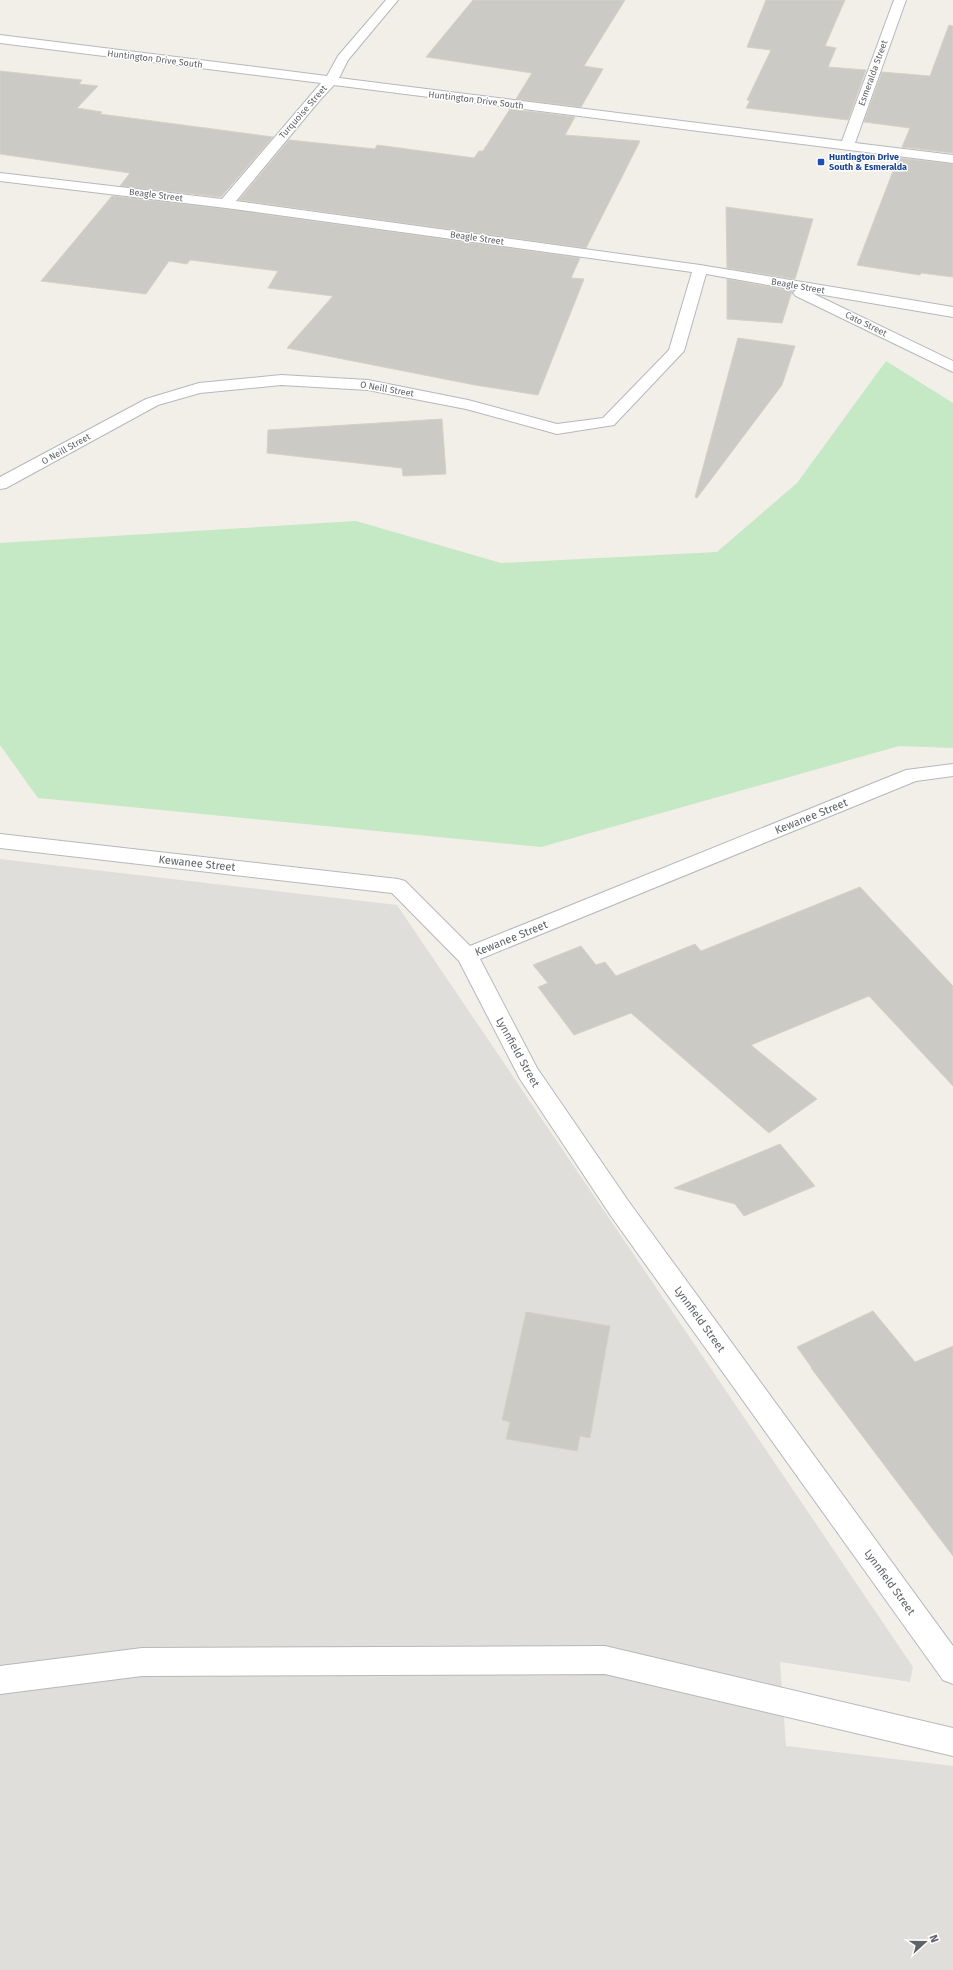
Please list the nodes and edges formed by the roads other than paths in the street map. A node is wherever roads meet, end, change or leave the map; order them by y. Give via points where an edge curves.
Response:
1 (392, 0) edge
2 (900, 0) edge
3 (0, 39) edge
4 (331, 82) junction
5 (847, 146) junction
6 (953, 159) edge
7 (0, 177) edge
8 (226, 204) junction
9 (700, 269) junction
10 (778, 282) junction
11 (953, 312) edge
12 (953, 367) edge
13 (0, 484) edge
14 (953, 770) edge
15 (0, 841) edge
16 (467, 956) junction
17 (953, 1670) edge
18 (0, 1680) edge
19 (953, 1742) edge

1 - 4 street, Turquoise Street via 342,59
2 - 5 street, Esmeralda Street
3 - 4 street, Huntington Drive South
4 - 5 street, Huntington Drive South
4 - 8 street, Turquoise Street via 315,97
5 - 6 street, Huntington Drive South
7 - 8 street, Beagle Street
8 - 9 street, Beagle Street
9 - 10 street, Beagle Street
9 - 13 street, O Neill Street via 676,351 608,422 557,429 468,405 368,385 280,380 199,388 152,402
10 - 11 street, Beagle Street
10 - 12 street, Cato Street
14 - 16 street, Kewanee Street via 913,775
15 - 16 street, Kewanee Street via 398,886
16 - 17 street, Lynnfield Street via 528,1074 620,1209
18 - 19 street via 142,1662 606,1660

